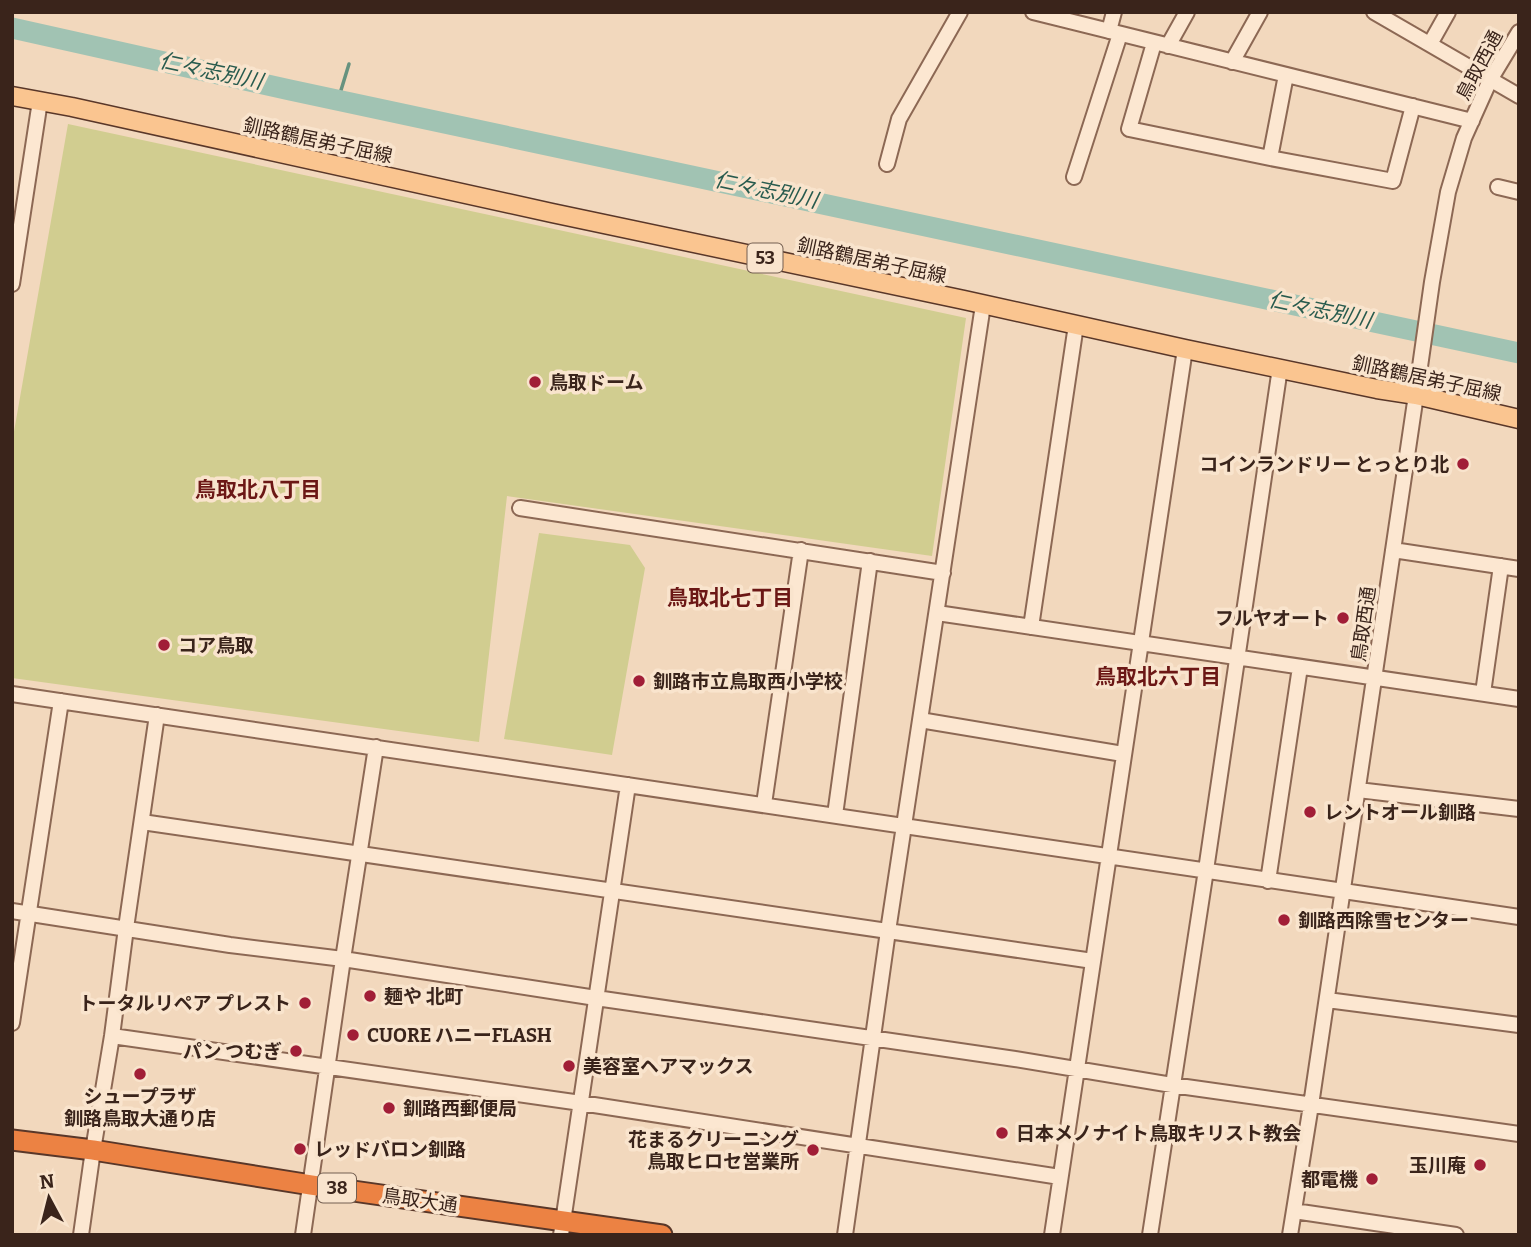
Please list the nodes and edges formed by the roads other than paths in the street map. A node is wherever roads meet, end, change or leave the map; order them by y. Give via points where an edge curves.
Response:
1 (960, 12) edge
2 (1114, 12) edge
3 (1187, 12) edge
4 (1260, 12) edge
5 (1374, 12) edge
6 (1448, 12) edge
7 (1040, 13) edge
8 (1519, 32) edge
9 (1115, 33) junction
10 (1161, 44) junction
11 (1430, 44) junction
12 (1232, 62) junction
13 (1286, 75) junction
14 (1490, 80) junction
15 (12, 96) edge
16 (1519, 96) edge
17 (40, 101) junction
18 (1413, 106) junction
19 (1472, 121) junction
20 (1269, 158) junction
21 (887, 164) dead end
22 (1074, 177) dead end
23 (1497, 187) dead end
24 (1519, 192) edge
25 (14, 265) edge
26 (12, 284) edge
27 (983, 304) junction
28 (1076, 325) junction
29 (1185, 349) junction
30 (1280, 368) junction
31 (1417, 389) junction
32 (1519, 419) edge
33 (520, 508) dead end
34 (801, 550) junction
35 (1393, 550) junction
36 (870, 561) junction
37 (1501, 566) junction
38 (1519, 569) edge
39 (943, 573) junction
40 (937, 613) junction
41 (1031, 627) junction
42 (1141, 643) junction
43 (1237, 657) junction
44 (1300, 667) junction
45 (1375, 678) junction
46 (1483, 693) junction
47 (12, 694) edge
48 (1519, 699) edge
49 (61, 701) junction
50 (157, 715) junction
51 (920, 720) junction
52 (376, 747) junction
53 (1124, 754) junction
54 (628, 785) junction
55 (1358, 790) junction
56 (764, 804) junction
57 (1519, 809) edge
58 (835, 815) junction
59 (142, 821) junction
60 (905, 826) junction
61 (359, 854) junction
62 (1109, 856) junction
63 (1206, 870) junction
64 (1268, 881) junction
65 (1342, 891) junction
66 (612, 892) junction
67 (12, 911) edge
68 (30, 914) junction
69 (1519, 917) edge
70 (125, 928) junction
71 (888, 931) junction
72 (343, 960) junction
73 (1093, 961) junction
74 (596, 998) junction
75 (1327, 1000) junction
76 (12, 1023) edge
77 (1519, 1025) edge
78 (112, 1036) junction
79 (873, 1039) junction
80 (328, 1068) junction
81 (1077, 1068) junction
82 (1172, 1085) junction
83 (581, 1103) junction
84 (1311, 1105) junction
85 (1519, 1134) edge
86 (12, 1140) edge
87 (857, 1146) junction
88 (93, 1150) junction
89 (1060, 1177) junction
90 (311, 1185) junction
91 (1294, 1211) junction
92 (562, 1227) edge
93 (81, 1235) edge
94 (303, 1235) edge
95 (662, 1235) edge
96 (845, 1235) edge
97 (1052, 1235) edge
98 (1150, 1235) edge
99 (1290, 1235) edge
100 (1456, 1235) edge

1 - 21 street via 899,119
2 - 9 street
3 - 10 street
4 - 12 street
5 - 11 street
6 - 11 street
7 - 9 street
8 - 14 street, 鳥取西通
9 - 10 street
9 - 22 street
10 - 12 street
10 - 20 street via 1129,129
11 - 14 street
12 - 13 street
13 - 18 street
13 - 20 street
14 - 16 street
14 - 19 street, 鳥取西通
15 - 17 main road, 釧路鶴居弟子屈線 / 53
17 - 25 street
17 - 27 main road, 釧路鶴居弟子屈線 / 53
18 - 19 street
18 - 20 street via 1393,181
19 - 31 street, 鳥取西通 via 1448,192
23 - 24 street
25 - 26 street
27 - 28 main road, 釧路鶴居弟子屈線 / 53
27 - 39 street
28 - 29 main road, 釧路鶴居弟子屈線 / 53
28 - 41 street
29 - 30 main road, 釧路鶴居弟子屈線 / 53
29 - 42 street
30 - 31 main road, 釧路鶴居弟子屈線 / 53 via 1377,389
30 - 43 street
31 - 32 main road, 釧路鶴居弟子屈線 / 53
31 - 35 street, 鳥取西通
33 - 34 street
34 - 36 street
34 - 56 street
35 - 37 street
35 - 45 street, 鳥取西通
36 - 39 street
36 - 58 street
37 - 38 street
37 - 46 street
39 - 40 street
40 - 41 street
40 - 51 street
41 - 42 street
42 - 43 street
42 - 53 street
43 - 44 street
43 - 63 street
44 - 45 street
44 - 64 street
45 - 46 street
45 - 55 street, 鳥取西通
46 - 48 street
47 - 49 street
49 - 50 street
49 - 68 street
50 - 52 street
50 - 59 street
51 - 53 street
51 - 60 street
52 - 54 street
52 - 61 street
53 - 62 street
54 - 56 street
54 - 66 street
55 - 57 street
55 - 65 street, 鳥取西通
56 - 58 street
58 - 60 street
59 - 61 street
59 - 70 street
60 - 62 street
60 - 71 street
61 - 66 street
61 - 72 street
62 - 63 street
62 - 73 street
63 - 64 street
63 - 82 street
64 - 65 street
65 - 69 street
65 - 75 street, 鳥取西通
66 - 71 street
66 - 74 street
67 - 68 street
68 - 70 street
68 - 76 street
70 - 72 street
70 - 78 street
71 - 73 street
71 - 79 street
72 - 74 street
72 - 80 street
73 - 81 street
74 - 79 street
74 - 83 street
75 - 77 street
75 - 84 street, 鳥取西通
78 - 80 street
78 - 88 street
79 - 81 street
79 - 87 street
80 - 83 street
80 - 90 street
81 - 82 street
81 - 89 street
82 - 84 street
82 - 98 street
83 - 87 street
83 - 92 street
84 - 85 street
84 - 91 street, 鳥取西通
86 - 88 highway, 鳥取大通 / 38
87 - 89 street
87 - 96 street
88 - 90 highway, 鳥取大通 / 38
88 - 93 street
89 - 97 street
90 - 92 highway, 鳥取大通 / 38
90 - 94 street
91 - 99 street, 鳥取西通
91 - 100 street
92 - 95 highway, 鳥取大通 / 38

